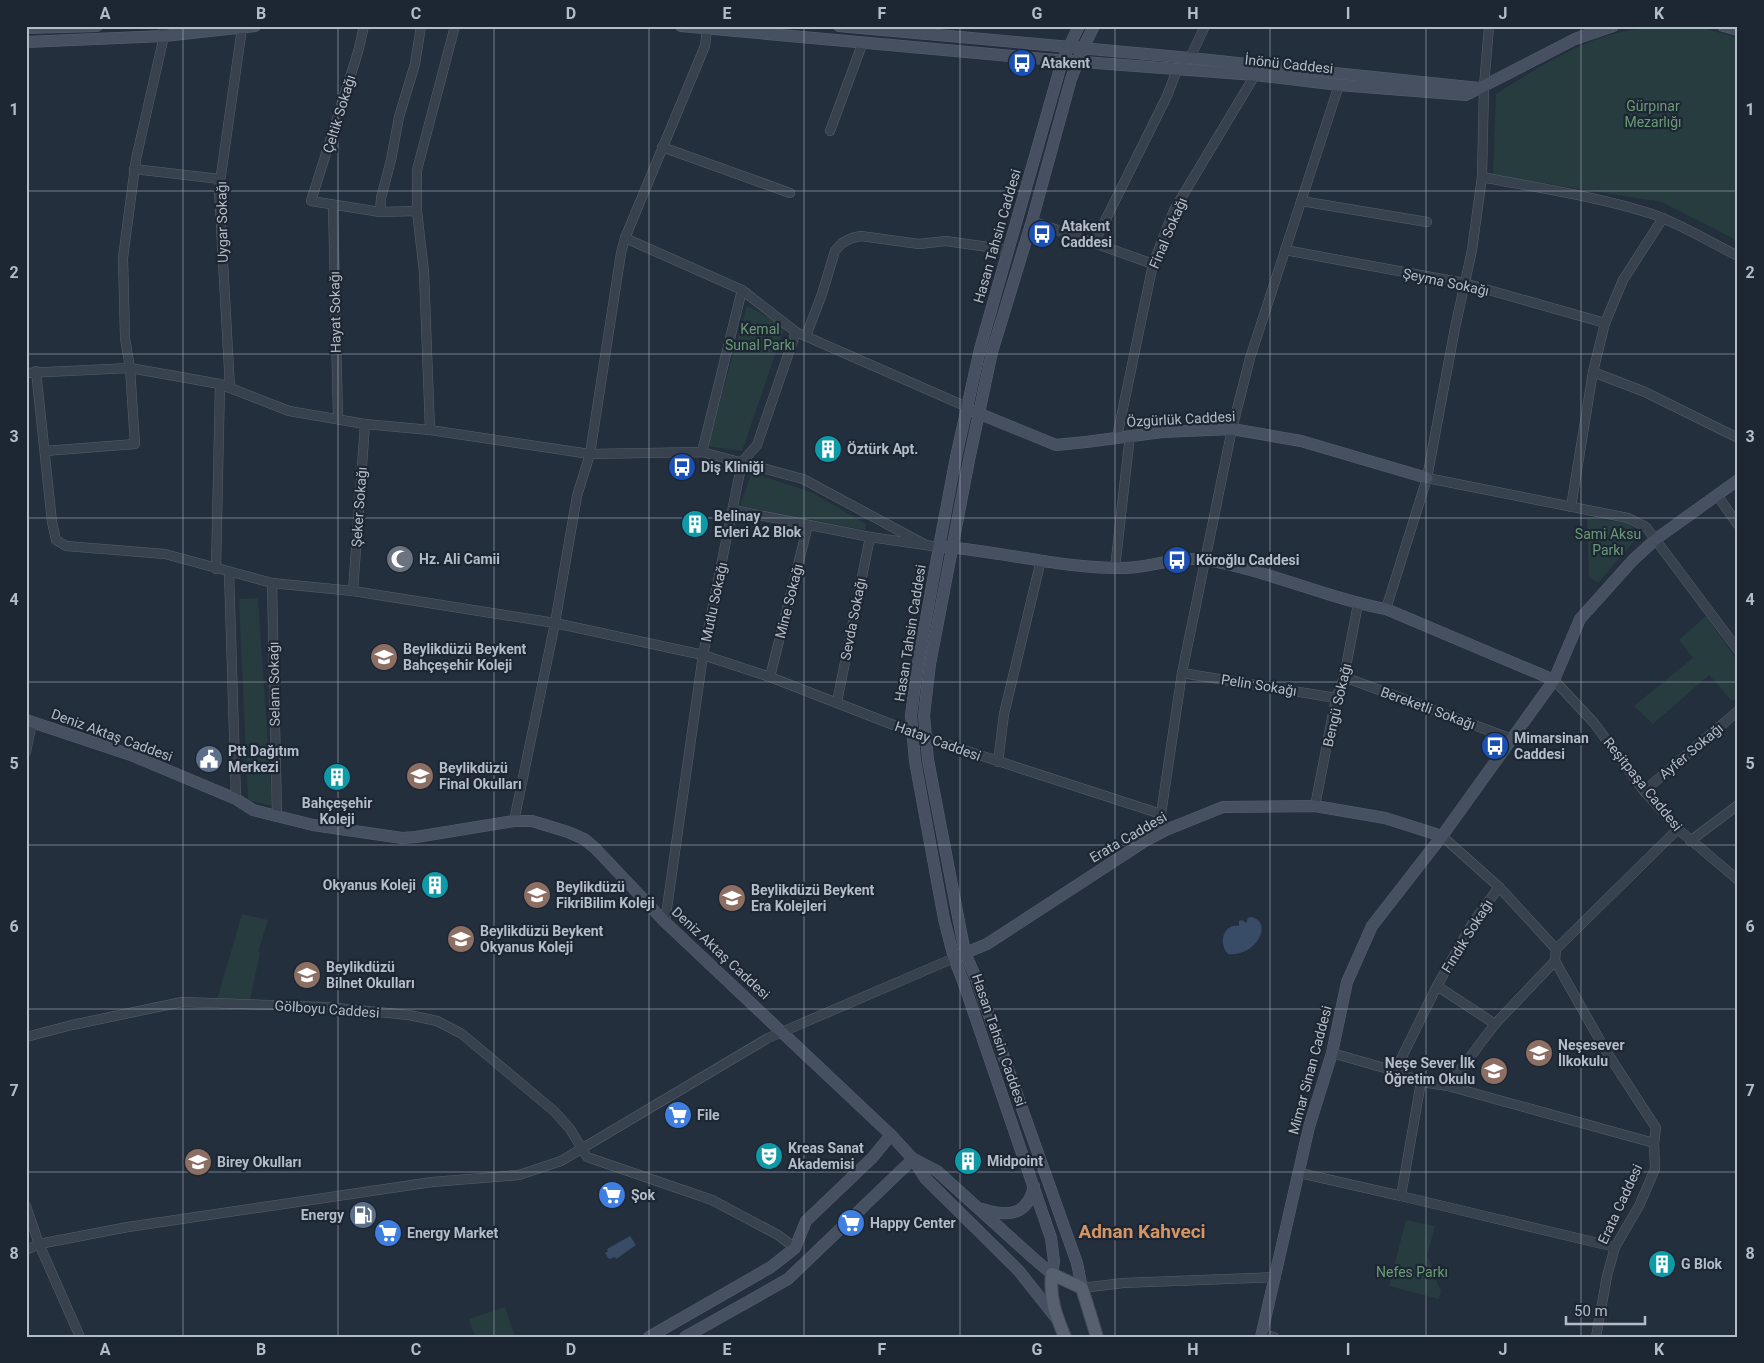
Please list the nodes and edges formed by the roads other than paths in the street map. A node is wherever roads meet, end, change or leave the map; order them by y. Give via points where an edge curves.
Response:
1 (97, 26) edge
2 (255, 26) edge
3 (364, 26) edge
4 (421, 26) edge
5 (455, 26) edge
6 (681, 26) edge
7 (839, 26) edge
8 (1079, 26) edge
9 (1094, 26) edge
10 (1205, 26) edge
11 (1490, 26) edge
12 (1613, 26) edge
13 (1723, 26) edge
14 (43, 27) edge
15 (89, 27) edge
16 (26, 28) edge
17 (242, 28) junction
18 (707, 28) edge
19 (891, 28) edge
20 (1738, 30) edge
21 (163, 31) edge
22 (89, 40) junction
23 (26, 42) edge
24 (863, 42) junction
25 (1068, 47) junction
26 (1082, 48) junction
27 (1190, 58) junction
28 (1062, 61) junction
29 (1077, 62) junction
30 (1177, 70) junction
31 (1255, 75) junction
32 (1339, 85) junction
33 (1482, 87) junction
34 (830, 131) dead end
35 (662, 147) junction
36 (134, 168) junction
37 (1482, 177) junction
38 (220, 179) junction
39 (790, 193) dead end
40 (1301, 201) junction
41 (333, 206) junction
42 (417, 210) junction
43 (380, 212) junction
44 (1663, 218) junction
45 (1032, 221) junction
46 (1427, 222) dead end
47 (624, 238) junction
48 (1094, 243) junction
49 (1009, 250) junction
50 (1285, 250) junction
51 (1738, 256) edge
52 (1153, 264) junction
53 (1464, 283) junction
54 (742, 290) junction
55 (1605, 323) junction
56 (796, 332) junction
57 (806, 336) junction
58 (130, 368) junction
59 (36, 371) junction
60 (1593, 372) junction
61 (26, 373) edge
62 (220, 384) junction
63 (230, 388) junction
64 (967, 408) junction
65 (980, 414) junction
66 (338, 418) junction
67 (365, 424) junction
68 (1232, 429) junction
69 (430, 430) junction
70 (1130, 436) junction
71 (1118, 437) junction
72 (1738, 438) edge
73 (45, 451) junction
74 (702, 452) junction
75 (590, 454) junction
76 (742, 462) junction
77 (1427, 478) junction
78 (1738, 480) edge
79 (1717, 495) junction
80 (1571, 507) junction
81 (733, 510) junction
82 (808, 525) junction
83 (1738, 525) edge
84 (870, 537) junction
85 (1656, 539) junction
86 (924, 544) junction
87 (940, 546) junction
88 (952, 548) junction
89 (1041, 560) junction
90 (1205, 560) junction
91 (1115, 568) junction
92 (216, 569) junction
93 (230, 572) junction
94 (272, 582) junction
95 (353, 591) junction
96 (1358, 604) junction
97 (1386, 609) junction
98 (555, 623) junction
99 (1738, 650) edge
100 (703, 655) junction
101 (1182, 673) junction
102 (770, 677) junction
103 (1344, 677) junction
104 (1554, 680) junction
105 (1336, 698) junction
106 (837, 702) junction
107 (1738, 712) edge
108 (29, 721) edge
109 (913, 733) junction
110 (927, 738) junction
111 (1512, 739) junction
112 (26, 752) edge
113 (998, 762) junction
114 (1644, 791) junction
115 (236, 799) junction
116 (1738, 805) edge
117 (1315, 806) junction
118 (1161, 814) junction
119 (277, 816) junction
120 (514, 821) junction
121 (1678, 829) junction
122 (1166, 830) junction
123 (1442, 836) junction
124 (1690, 841) junction
125 (1738, 880) edge
126 (1499, 887) junction
127 (664, 922) junction
128 (1556, 949) junction
129 (965, 953) junction
130 (954, 958) junction
131 (1555, 961) junction
132 (1437, 986) junction
133 (1495, 1024) junction
134 (783, 1032) junction
135 (26, 1038) edge
136 (1332, 1053) junction
137 (1395, 1071) junction
138 (1421, 1082) junction
139 (1448, 1086) junction
140 (891, 1135) junction
141 (1654, 1143) junction
142 (581, 1148) junction
143 (913, 1159) junction
144 (1300, 1172) junction
145 (1034, 1186) junction
146 (1401, 1196) junction
147 (26, 1206) edge
148 (980, 1209) junction
149 (39, 1244) junction
150 (1615, 1247) junction
151 (795, 1248) junction
152 (26, 1250) edge
153 (810, 1258) junction
154 (1052, 1274) junction
155 (1276, 1277) junction
156 (1082, 1288) junction
157 (1057, 1318) junction
158 (1261, 1335) edge
159 (80, 1337) edge
160 (649, 1337) edge
161 (685, 1337) edge
162 (1065, 1337) edge
163 (1097, 1337) edge
164 (1274, 1337) edge
165 (1596, 1337) edge

1 - 15 street
2 - 17 street
3 - 41 street, Çeltik Sokağı via 311,201
4 - 43 street
5 - 42 street via 418,170
6 - 18 street, İnönü Caddesi
7 - 19 street, İnönü Caddesi
8 - 25 street, Hasan Tahsin Caddesi
9 - 26 street, Hasan Tahsin Caddesi
10 - 27 street
11 - 33 street
12 - 33 street via 1574,39
13 - 20 street
14 - 15 street
14 - 16 street
15 - 22 street
17 - 21 street
17 - 38 street, Uygar Sokağı
18 - 24 street, İnönü Caddesi
18 - 35 street via 705,46
19 - 25 street, İnönü Caddesi
21 - 22 street
21 - 36 street
22 - 23 street
24 - 28 street, İnönü Caddesi
24 - 34 street
25 - 26 street, İnönü Caddesi
25 - 28 street, Hasan Tahsin Caddesi
26 - 27 street, İnönü Caddesi
26 - 29 street, Hasan Tahsin Caddesi
27 - 33 street, İnönü Caddesi
28 - 29 street, İnönü Caddesi
28 - 49 street, Hasan Tahsin Caddesi
29 - 30 street, İnönü Caddesi
29 - 45 street, Hasan Tahsin Caddesi
30 - 31 street, İnönü Caddesi
30 - 48 street
31 - 32 street, İnönü Caddesi
31 - 52 street, Final Sokağı via 1174,210
32 - 33 street, İnönü Caddesi via 1466,95
32 - 40 street
33 - 37 street
35 - 39 street
35 - 47 street
36 - 38 street
36 - 58 street via 123,258 125,338
37 - 44 street via 1581,196
37 - 53 street
38 - 63 street, Uygar Sokağı
40 - 46 street
40 - 50 street
41 - 43 street
41 - 66 street, Hayat Sokağı
42 - 43 street
42 - 69 street via 424,272
44 - 51 street
44 - 55 street via 1623,280
45 - 48 street
45 - 65 street, Hasan Tahsin Caddesi via 992,352
47 - 54 street
47 - 75 street
48 - 52 street
49 - 57 street via 946,241 927,244 861,236 852,238 835,251
49 - 64 street, Hasan Tahsin Caddesi
50 - 53 street, Şeyma Sokağı
50 - 68 street via 1250,358
52 - 71 street, Final Sokağı
53 - 55 street, Şeyma Sokağı
53 - 77 street
54 - 56 street
54 - 74 street
55 - 60 street
56 - 57 street
56 - 76 street via 757,445
57 - 64 street
58 - 59 street
58 - 62 street
58 - 73 street via 134,444
59 - 61 street
59 - 73 street
60 - 72 street via 1645,392
60 - 80 street
62 - 63 street
62 - 92 street
63 - 66 street via 289,411
64 - 65 street, Özgürlük Caddesi
64 - 87 street, Hasan Tahsin Caddesi
65 - 71 street, Özgürlük Caddesi via 1056,444
65 - 88 street, Hasan Tahsin Caddesi
66 - 67 street
67 - 69 street
67 - 95 street, Şeker Sokağı
68 - 70 street, Özgürlük Caddesi
68 - 77 street, Özgürlük Caddesi via 1301,441
68 - 90 street
69 - 75 street
70 - 71 street, Özgürlük Caddesi
70 - 91 street
73 - 92 street, Hatay Caddesi via 56,540 66,546 165,554
74 - 75 street
74 - 76 street
75 - 98 street via 576,496
76 - 81 street, Mutlu Sokağı
76 - 86 street via 804,479
77 - 80 street
77 - 97 street
78 - 79 street
79 - 83 street
79 - 85 street
80 - 85 street via 1628,518 1646,527
81 - 82 street
81 - 100 street, Mutlu Sokağı
82 - 84 street
82 - 102 street, Mine Sokağı
84 - 86 street
84 - 106 street, Sevda Sokağı
85 - 99 street
85 - 104 street via 1632,560 1580,619
86 - 87 street
87 - 88 street
87 - 109 street, Hasan Tahsin Caddesi via 918,663 911,715
88 - 89 street
88 - 110 street, Hasan Tahsin Caddesi via 930,664 924,716
89 - 91 street
89 - 113 street via 1004,714
90 - 91 street
90 - 96 street via 1294,582
90 - 101 street
92 - 93 street, Hatay Caddesi
93 - 94 street, Hatay Caddesi
93 - 115 street
94 - 95 street, Hatay Caddesi
94 - 119 street, Selam Sokağı
95 - 98 street, Hatay Caddesi
96 - 97 street
96 - 103 street, Bengü Sokağı
97 - 104 street
98 - 100 street, Hatay Caddesi
98 - 120 street
100 - 102 street, Hatay Caddesi
100 - 127 street, Mutlu Sokağı
101 - 105 street, Pelin Sokağı
101 - 118 street
102 - 106 street, Hatay Caddesi
103 - 105 street, Bengü Sokağı
103 - 111 street, Bereketli Sokağı
104 - 111 street, Mimar Sinan Caddesi
104 - 114 street, Reşitpaşa Caddesi via 1594,723
105 - 117 street, Bengü Sokağı
106 - 109 street, Hatay Caddesi
107 - 114 street, Ayfer Sokağı
108 - 112 street
108 - 115 street, Deniz Aktaş Caddesi via 131,755
109 - 110 street, Hatay Caddesi
109 - 130 street, Hasan Tahsin Caddesi via 915,761
110 - 113 street, Hatay Caddesi
110 - 129 street, Hasan Tahsin Caddesi via 928,760
111 - 123 street, Mimar Sinan Caddesi
113 - 118 street, Hatay Caddesi
114 - 121 street, Reşitpaşa Caddesi
115 - 119 street, Deniz Aktaş Caddesi via 253,810
116 - 124 street
117 - 122 street, Erata Caddesi via 1223,807
117 - 123 street, Erata Caddesi via 1385,818
118 - 122 street
119 - 120 street, Deniz Aktaş Caddesi via 402,838
120 - 127 street, Deniz Aktaş Caddesi via 544,824 584,839
121 - 124 street, Reşitpaşa Caddesi
121 - 128 street
122 - 129 street, Erata Caddesi via 987,944
123 - 126 street
123 - 136 street, Mimar Sinan Caddesi via 1372,926 1348,982
124 - 125 street, Reşitpaşa Caddesi
126 - 128 street
126 - 132 street, Fındık Sokağı via 1472,924
127 - 134 street, Deniz Aktaş Caddesi
128 - 131 street
129 - 130 street, Erata Caddesi
129 - 156 street, Hasan Tahsin Caddesi via 1077,1263
130 - 134 street
130 - 145 street, Hasan Tahsin Caddesi
131 - 133 street
131 - 141 street, Erata Caddesi via 1606,1051 1656,1128
132 - 133 street
132 - 137 street, Fındık Sokağı
133 - 139 street
134 - 140 street, Deniz Aktaş Caddesi
134 - 142 street
135 - 142 street, Gölboyu Caddesi via 182,1002 326,1007 408,1015 437,1021 462,1034 555,1112
136 - 137 street
136 - 144 street, Mimar Sinan Caddesi via 1309,1127
137 - 138 street
138 - 139 street
138 - 146 street
139 - 141 street
140 - 143 street, Deniz Aktaş Caddesi
140 - 151 street via 872,1158 806,1221
141 - 150 street, Erata Caddesi via 1655,1170
142 - 149 street via 561,1161 519,1176 432,1182 128,1227
142 - 151 street, Gölboyu Caddesi via 586,1157 596,1162 712,1200 778,1235
143 - 148 street via 937,1171
143 - 153 street
143 - 157 street via 925,1178 1019,1271
144 - 146 street
144 - 155 street, Mimar Sinan Caddesi
145 - 148 street via 1026,1206 1009,1214
145 - 154 street, Hasan Tahsin Caddesi via 1051,1238
146 - 150 street
147 - 149 street
148 - 154 street
149 - 152 street
149 - 159 street
150 - 165 street, Erata Caddesi
151 - 153 street
151 - 160 street via 771,1267
153 - 161 street via 788,1279
154 - 156 main road
154 - 157 main road via 1050,1287
155 - 156 street via 1123,1283
155 - 158 street, Mimar Sinan Caddesi
156 - 163 main road
157 - 162 main road
158 - 164 street

